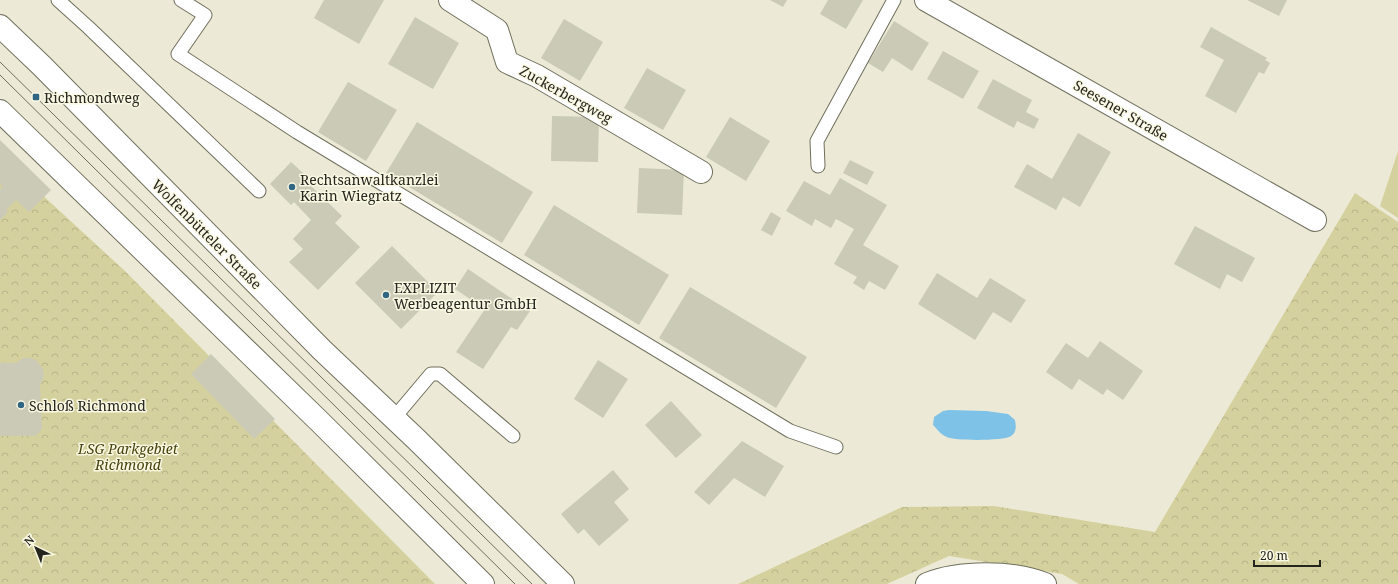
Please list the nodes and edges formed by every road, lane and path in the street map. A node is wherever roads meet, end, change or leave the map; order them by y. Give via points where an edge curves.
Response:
1 (58, 0) edge
2 (181, 0) edge
3 (450, 0) edge
4 (894, 0) edge
5 (926, 0) edge
6 (0, 26) edge
7 (0, 111) edge
8 (818, 166) dead end
9 (701, 172) dead end
10 (259, 191) dead end
11 (1315, 220) dead end
12 (394, 418) junction
13 (513, 436) dead end
14 (836, 447) dead end
15 (483, 584) edge
16 (563, 584) edge
17 (927, 584) edge
18 (1045, 584) edge

1 - 10 lane
2 - 14 lane via 205,15 178,54 297,132 790,431
3 - 9 main road, Zuckerbergweg via 497,30 507,62 537,76
4 - 8 lane via 817,141
5 - 11 main road, Seesener Straße
6 - 12 main road, Wolfenbütteler Straße
7 - 15 main road
12 - 13 lane via 425,380 432,374 440,374
12 - 16 main road, Wolfenbütteler Straße
17 - 18 main road via 960,576 987,574 1020,577

